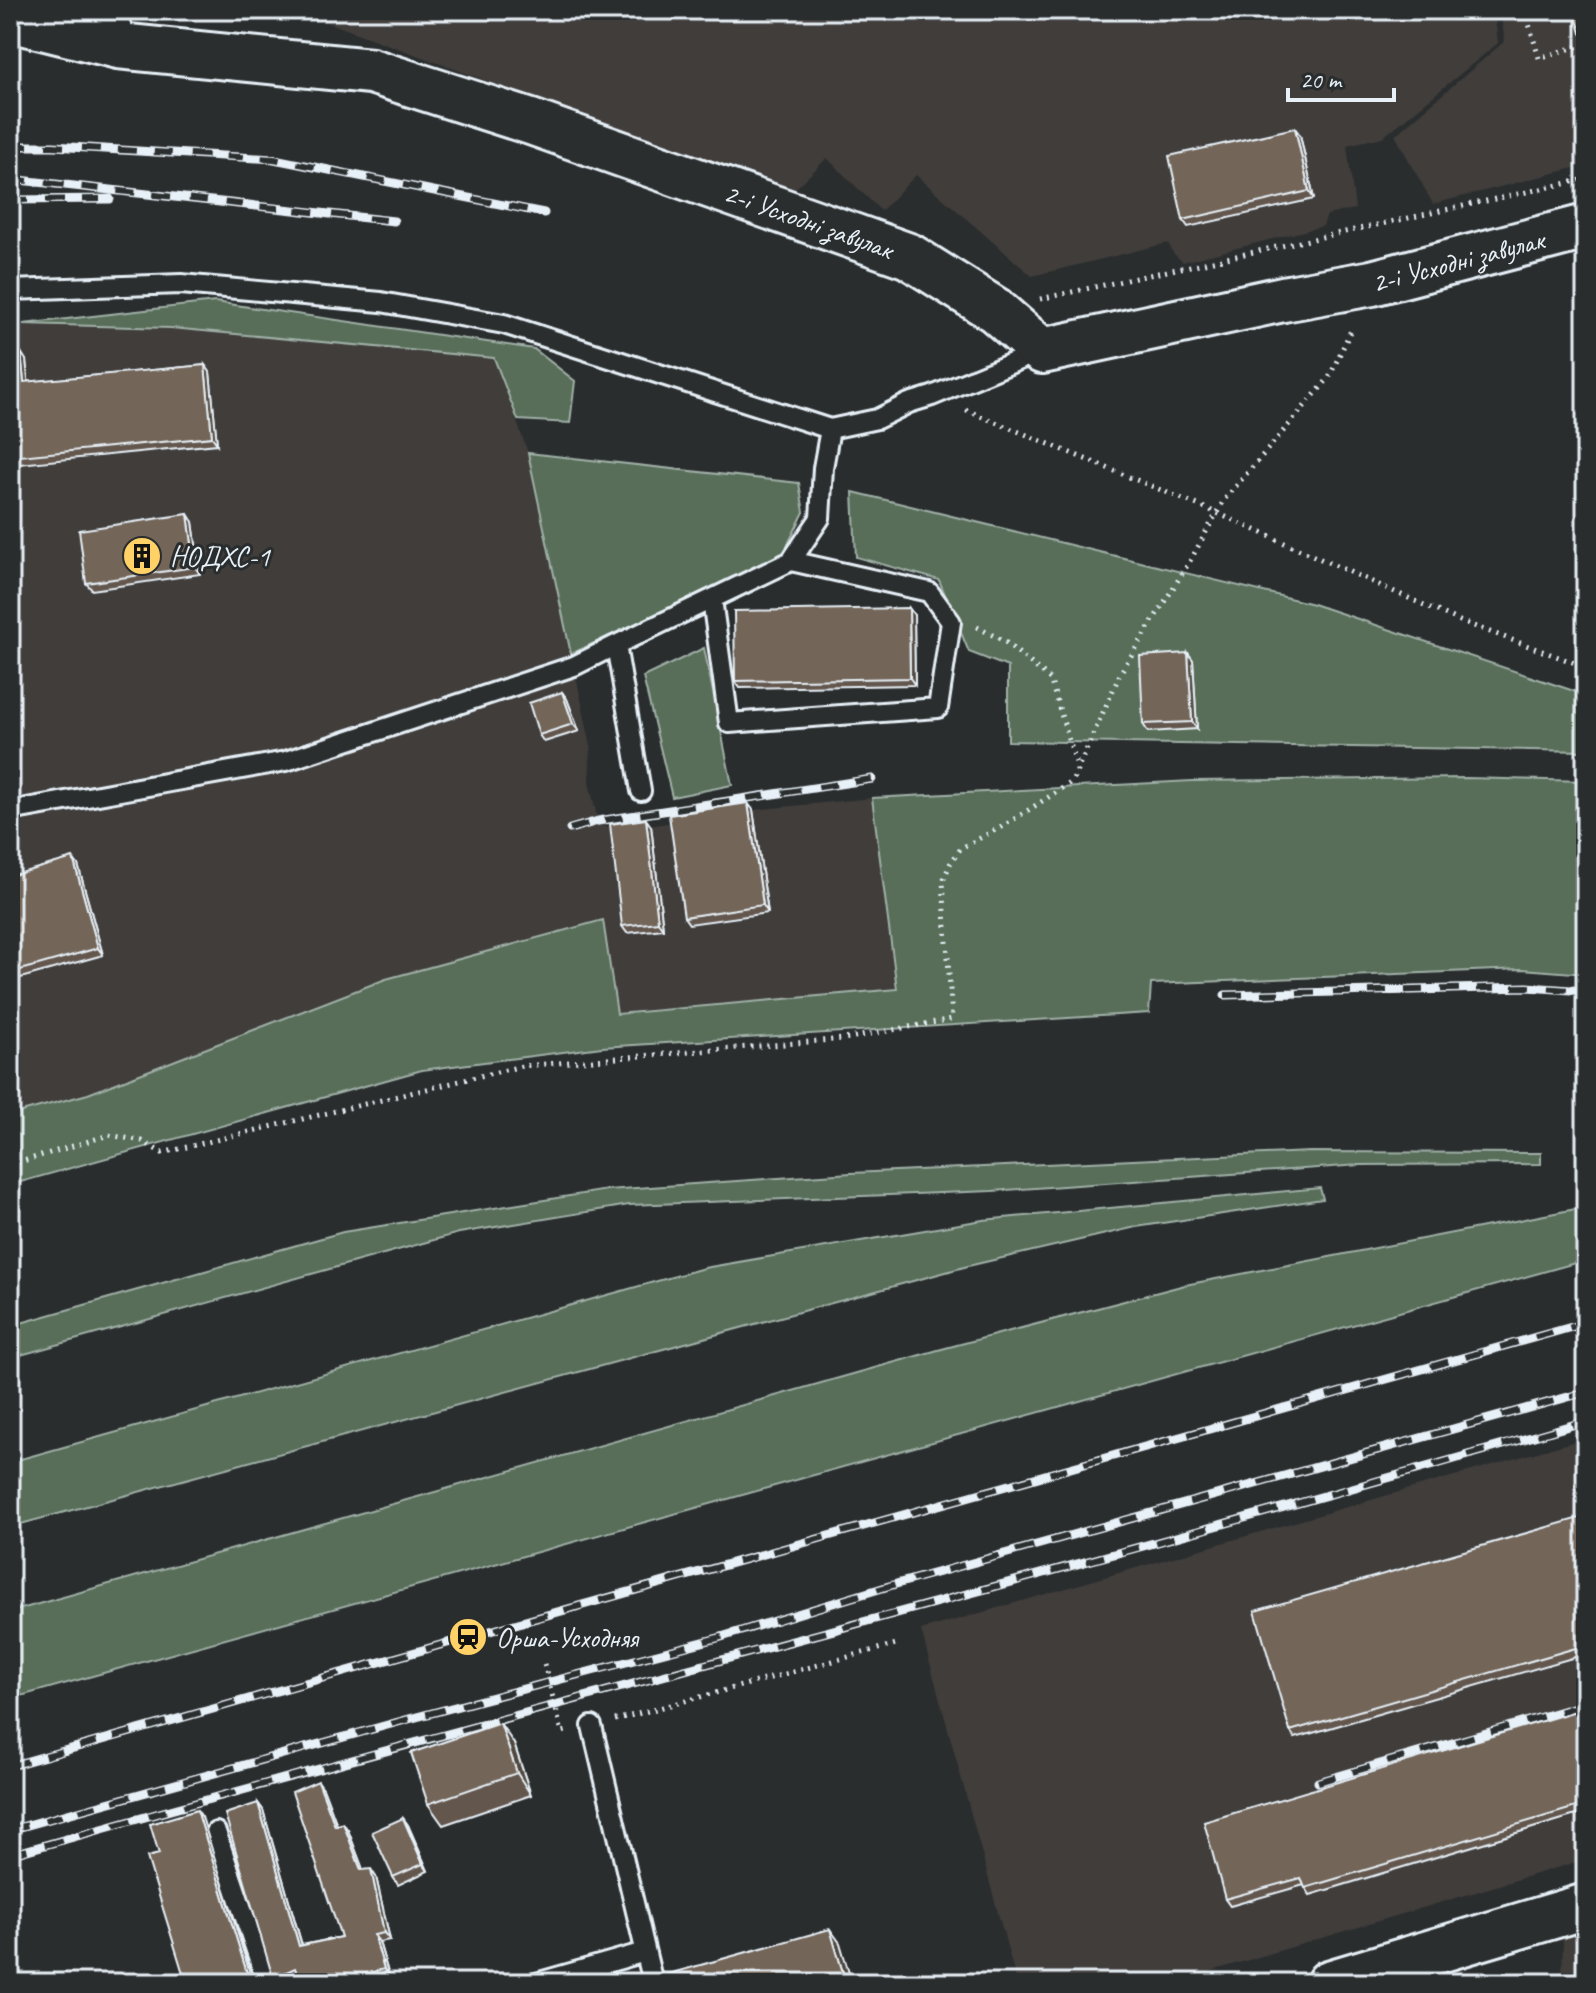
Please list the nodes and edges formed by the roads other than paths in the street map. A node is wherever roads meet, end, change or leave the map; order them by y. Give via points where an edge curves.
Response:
1 (10, 19) edge
2 (112, 28) edge
3 (1586, 227) edge
4 (10, 290) edge
5 (1042, 351) junction
6 (830, 429) junction
7 (791, 561) junction
8 (712, 599) junction
9 (616, 645) junction
10 (641, 791) dead end
11 (10, 811) edge
12 (592, 1726) road end
13 (216, 1832) dead end
14 (1586, 1906) edge
15 (645, 1952) junction
16 (267, 1983) edge
17 (536, 1983) edge
18 (653, 1983) edge
19 (1329, 1983) edge

1 - 2 street, 2-і Усходні завулак
2 - 5 street, 2-і Усходні завулак via 371,71 531,122 909,256 995,310
3 - 5 street, 2-і Усходні завулак via 1372,283
4 - 6 lane via 181,284 381,302 504,324
5 - 6 lane via 877,419
6 - 7 lane via 820,518
7 - 8 lane
7 - 8 lane via 929,592 951,622 938,708 729,723
8 - 9 lane
9 - 10 lane
9 - 11 lane via 574,666 286,761
12 - 15 lane
13 - 16 lane
14 - 19 street
15 - 17 lane
15 - 18 lane

